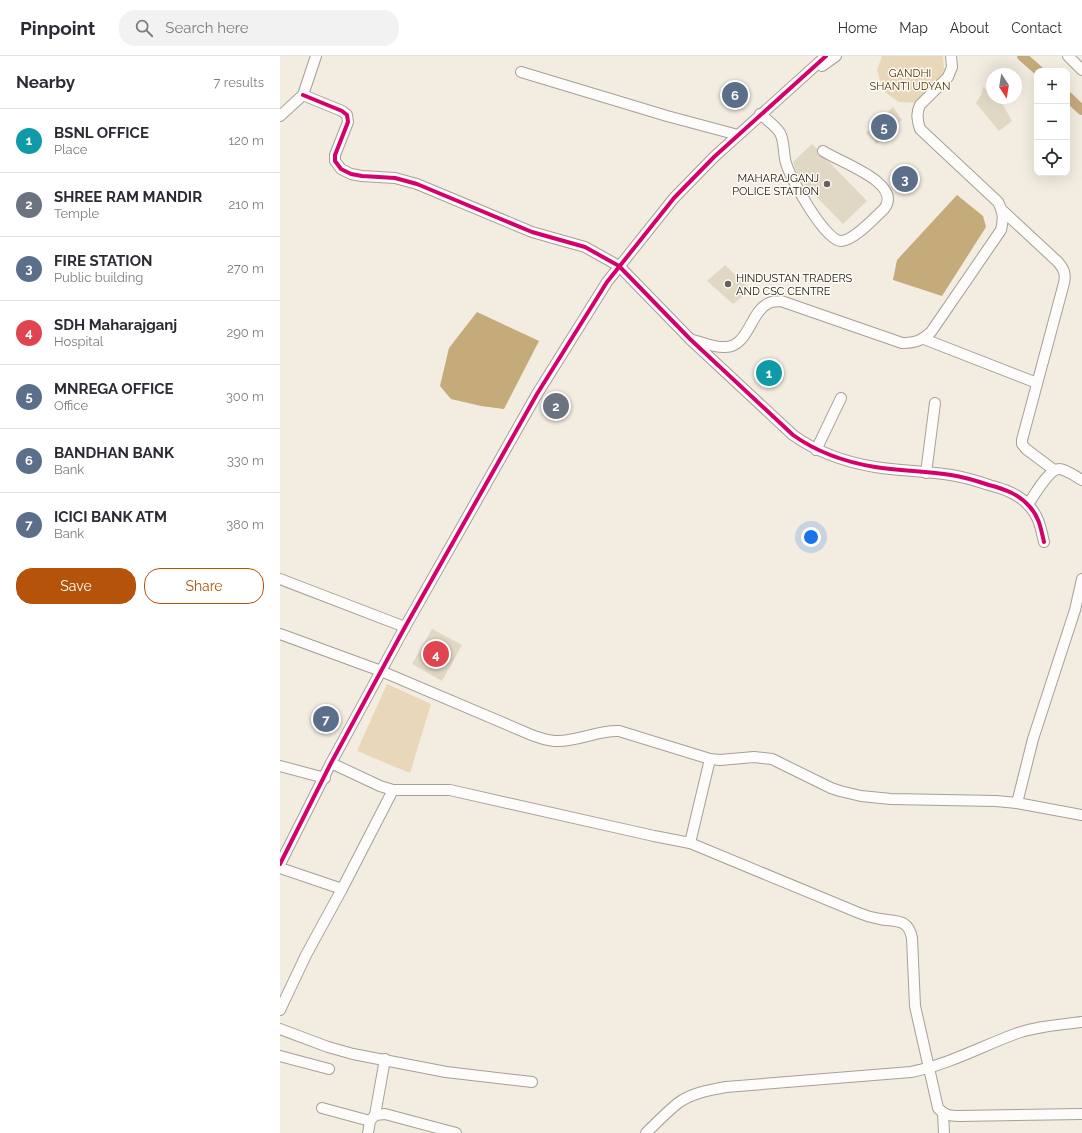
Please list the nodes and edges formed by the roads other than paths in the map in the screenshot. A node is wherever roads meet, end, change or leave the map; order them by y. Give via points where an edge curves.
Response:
1 (316, 56) edge
2 (826, 56) edge
3 (836, 56) edge
4 (951, 56) edge
5 (1068, 56) edge
6 (1082, 70) edge
7 (521, 72) dead end
8 (303, 95) junction
9 (774, 102) junction
10 (760, 114) junction
11 (280, 116) edge
12 (738, 135) junction
13 (823, 151) dead end
14 (1003, 211) junction
15 (619, 266) junction
16 (924, 339) junction
17 (690, 340) junction
18 (1037, 383) junction
19 (841, 398) dead end
20 (935, 403) dead end
21 (816, 450) junction
22 (1054, 470) junction
23 (926, 473) junction
24 (1082, 480) edge
25 (1028, 504) junction
26 (1044, 542) dead end
27 (280, 579) edge
28 (1082, 579) edge
29 (405, 627) junction
30 (280, 634) edge
31 (381, 671) junction
32 (710, 759) junction
33 (331, 763) junction
34 (280, 766) edge
35 (325, 778) junction
36 (393, 790) junction
37 (1017, 803) junction
38 (1082, 815) edge
39 (690, 843) junction
40 (280, 864) edge
41 (280, 868) edge
42 (342, 889) junction
43 (280, 1010) edge
44 (1082, 1022) edge
45 (280, 1029) edge
46 (280, 1056) edge
47 (385, 1059) junction
48 (929, 1068) junction
49 (330, 1069) dead end
50 (532, 1082) dead end
51 (322, 1108) dead end
52 (943, 1113) junction
53 (1082, 1114) edge
54 (373, 1118) junction
55 (368, 1133) edge
56 (456, 1133) edge
57 (646, 1133) edge
58 (944, 1133) edge

1 - 8 street
2 - 9 street
3 - 9 street
4 - 14 street via 952,67 948,77 920,105 917,120 920,129 998,202
5 - 6 street
7 - 12 street
8 - 11 street
8 - 15 street via 347,115 348,122 335,155 335,162 346,172 362,176 395,178 417,184 532,232 585,248
9 - 10 street
10 - 12 street
10 - 13 street via 780,132 788,171 806,203 828,234 840,241 855,235 884,209 889,198 881,185
12 - 15 street via 674,198
14 - 16 street via 1001,230
14 - 18 street via 1058,262 1065,275
15 - 17 street
15 - 29 street via 606,282 537,394
16 - 17 street via 914,343 902,343 781,301 769,302 761,309 741,340 733,346 724,348
16 - 18 street
17 - 21 street via 793,435
18 - 22 street via 1022,444
19 - 21 street
20 - 23 street
21 - 23 street via 859,464
22 - 24 street via 1060,469
22 - 25 street
23 - 25 street via 970,478 1002,488
25 - 26 street via 1038,520
27 - 29 street
28 - 37 street via 1033,739
29 - 31 street
30 - 31 street
31 - 32 street via 534,736 556,741 607,730 619,730
31 - 33 street
32 - 37 street via 768,758 831,788 861,796
32 - 39 street
33 - 35 street
33 - 36 street
34 - 35 street
35 - 40 street
36 - 39 street via 450,790
36 - 42 street
37 - 38 street
39 - 48 street via 864,915 904,923 910,929 912,938 915,1006
41 - 42 street
42 - 43 street
44 - 48 street via 1046,1026 1016,1034
45 - 47 street via 341,1051
46 - 49 street
47 - 50 street via 446,1072
47 - 54 street
48 - 52 street via 938,1108
48 - 57 street via 895,1074 711,1090 678,1103
51 - 54 street
52 - 53 street via 950,1116
52 - 58 street
54 - 55 street
54 - 56 street via 385,1114

